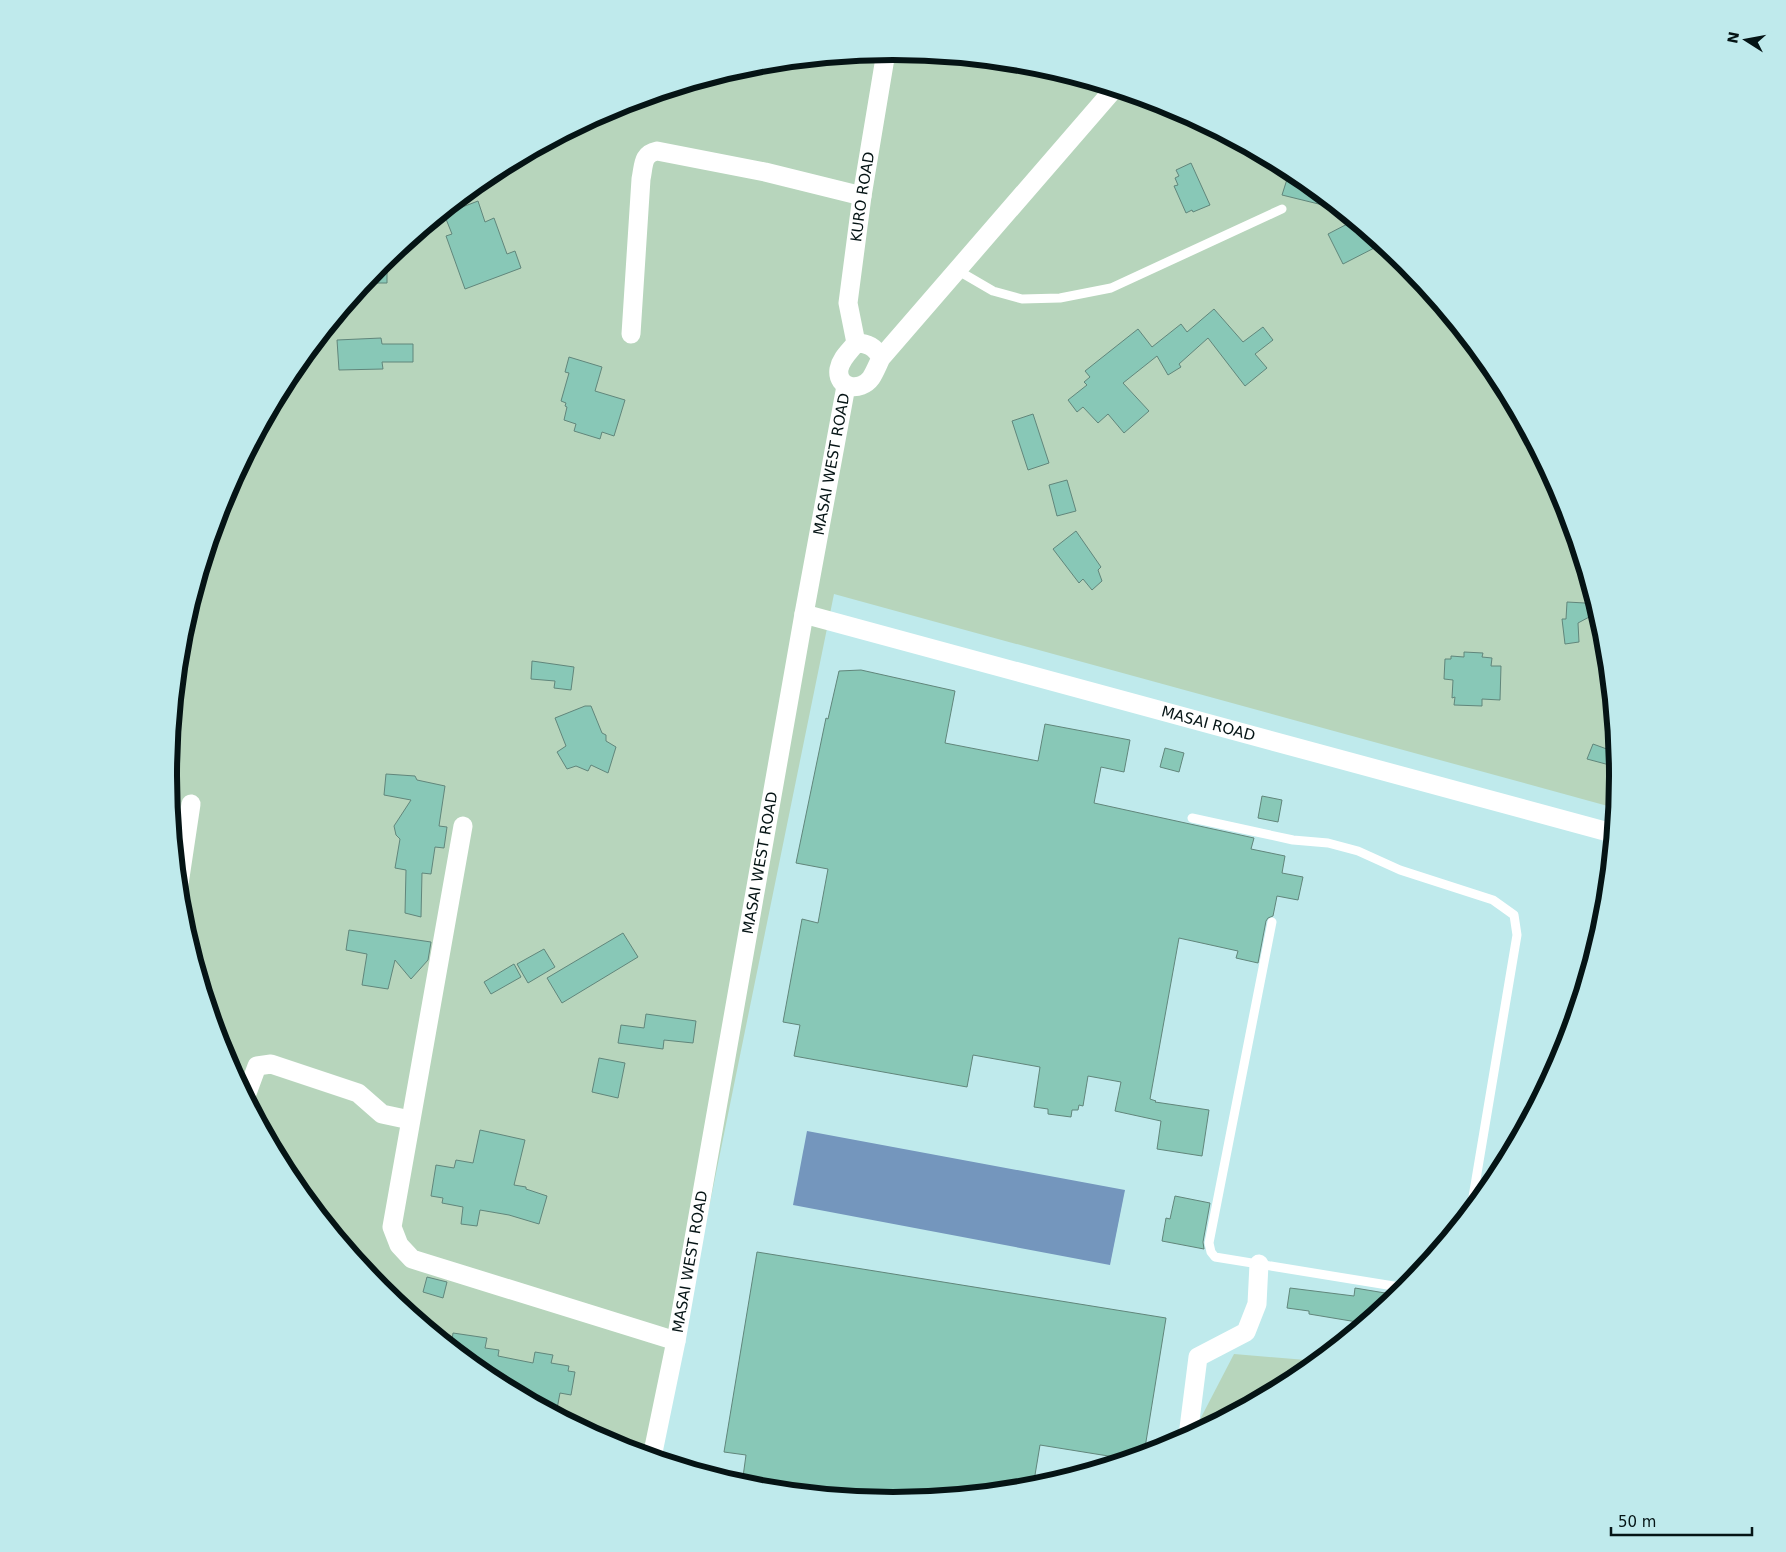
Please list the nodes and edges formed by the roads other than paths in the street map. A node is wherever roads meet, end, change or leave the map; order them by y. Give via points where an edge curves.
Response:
1 (885, 60) edge
2 (1110, 94) edge
3 (862, 196) junction
4 (1282, 209) dead end
5 (957, 270) junction
6 (631, 334) dead end
7 (856, 343) junction
8 (881, 358) junction
9 (846, 386) junction
10 (804, 614) junction
11 (191, 804) dead end
12 (1192, 818) dead end
13 (463, 826) dead end
14 (1606, 831) edge
15 (182, 862) edge
16 (1272, 922) dead end
17 (249, 1088) edge
18 (410, 1120) junction
19 (1473, 1195) edge
20 (1259, 1264) junction
21 (1395, 1286) edge
22 (676, 1341) junction
23 (1189, 1427) edge
24 (653, 1450) edge

1 - 3 street, KURO ROAD
2 - 5 street
3 - 6 street via 765,172 649,152 641,179
3 - 7 street, KURO ROAD via 848,303
4 - 5 lane via 1110,288 1060,298 1022,299 993,291
5 - 8 street
7 - 8 street via 871,346
7 - 9 street via 839,369 840,380
8 - 9 street via 870,380 859,386
9 - 10 street, MASAI WEST ROAD
10 - 14 street, MASAI ROAD
10 - 22 street, MASAI WEST ROAD
11 - 15 street
12 - 19 lane via 1358,851 1400,870 1494,900 1514,915 1517,934
13 - 18 street, MASAI WEST ROAD
16 - 20 lane via 1209,1242 1216,1257
17 - 18 street via 258,1066 272,1064 358,1094 382,1114
18 - 22 street, MASAI WEST ROAD via 392,1227 399,1244 412,1258
20 - 21 lane
20 - 23 street via 1257,1304 1246,1332 1198,1356
22 - 24 street, MASAI WEST ROAD

